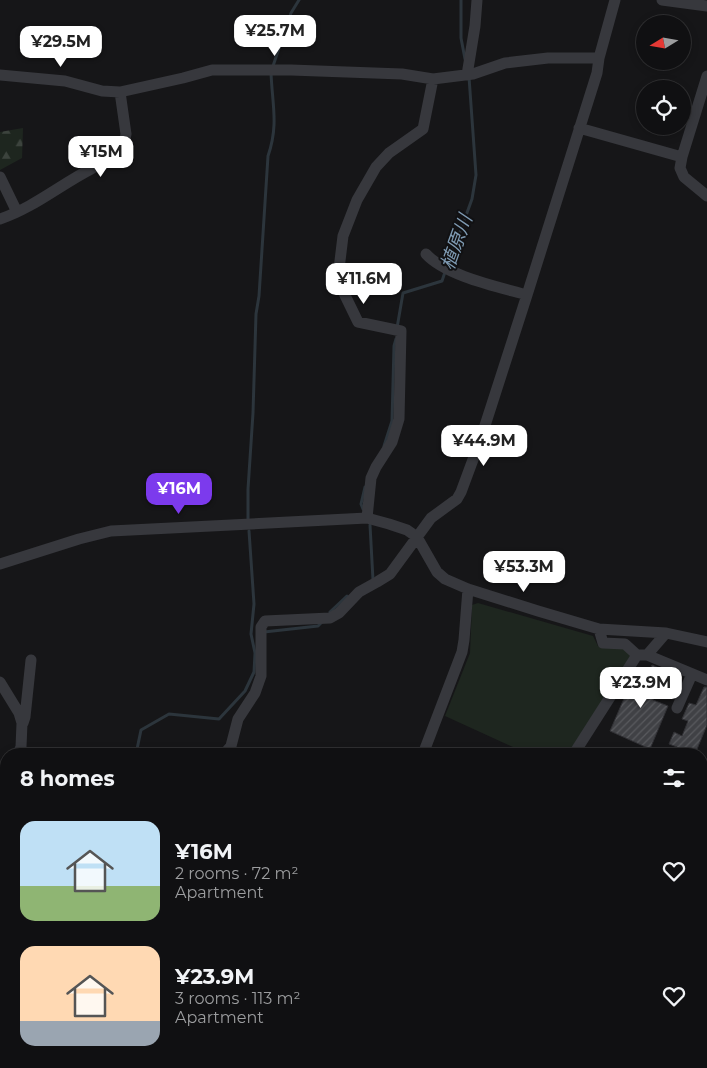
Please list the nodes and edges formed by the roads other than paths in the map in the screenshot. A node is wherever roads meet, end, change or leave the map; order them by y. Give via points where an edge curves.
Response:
1 (476, 0) edge
2 (615, 0) edge
3 (662, 0) edge
4 (707, 6) edge
5 (599, 58) junction
6 (0, 74) edge
7 (468, 75) junction
8 (707, 76) edge
9 (433, 79) junction
10 (120, 92) junction
11 (579, 128) junction
12 (682, 157) junction
13 (0, 177) edge
14 (707, 196) edge
15 (16, 212) junction
16 (0, 219) edge
17 (426, 254) dead end
18 (527, 296) junction
19 (367, 518) junction
20 (417, 537) junction
21 (0, 564) edge
22 (468, 590) junction
23 (600, 629) junction
24 (666, 633) junction
25 (705, 638) edge
26 (642, 655) junction
27 (32, 660) dead end
28 (692, 674) junction
29 (707, 680) edge
30 (0, 682) edge
31 (677, 708) dead end
32 (22, 725) junction
33 (21, 748) edge
34 (229, 748) edge
35 (425, 748) edge
36 (578, 748) edge

1 - 7 street
2 - 5 street
3 - 4 street
5 - 7 street via 548,58 505,63
5 - 11 street
6 - 10 street via 65,81 102,91
7 - 9 street
8 - 12 street
9 - 10 street via 402,74 212,70
9 - 19 street via 423,129 388,153 376,166 356,200 343,236 339,283 358,322 401,331 399,419 392,442 371,478
10 - 15 street via 126,134 122,154
11 - 12 street
11 - 18 street
12 - 14 street via 680,168 684,177
13 - 15 street
15 - 16 street
17 - 18 street via 459,275
18 - 20 street via 461,492 457,499 431,518
19 - 20 street via 407,530
19 - 21 street via 111,531
20 - 22 street via 437,572
20 - 34 street via 390,574 359,592 330,618 264,621 261,627 260,676 255,693 238,719
22 - 23 street
22 - 35 street via 462,652
23 - 24 street
23 - 26 street via 603,643 625,644
24 - 25 street
24 - 26 street
26 - 28 street
26 - 36 street
27 - 32 street
28 - 29 street
28 - 31 street
30 - 32 street via 20,713
32 - 33 street

